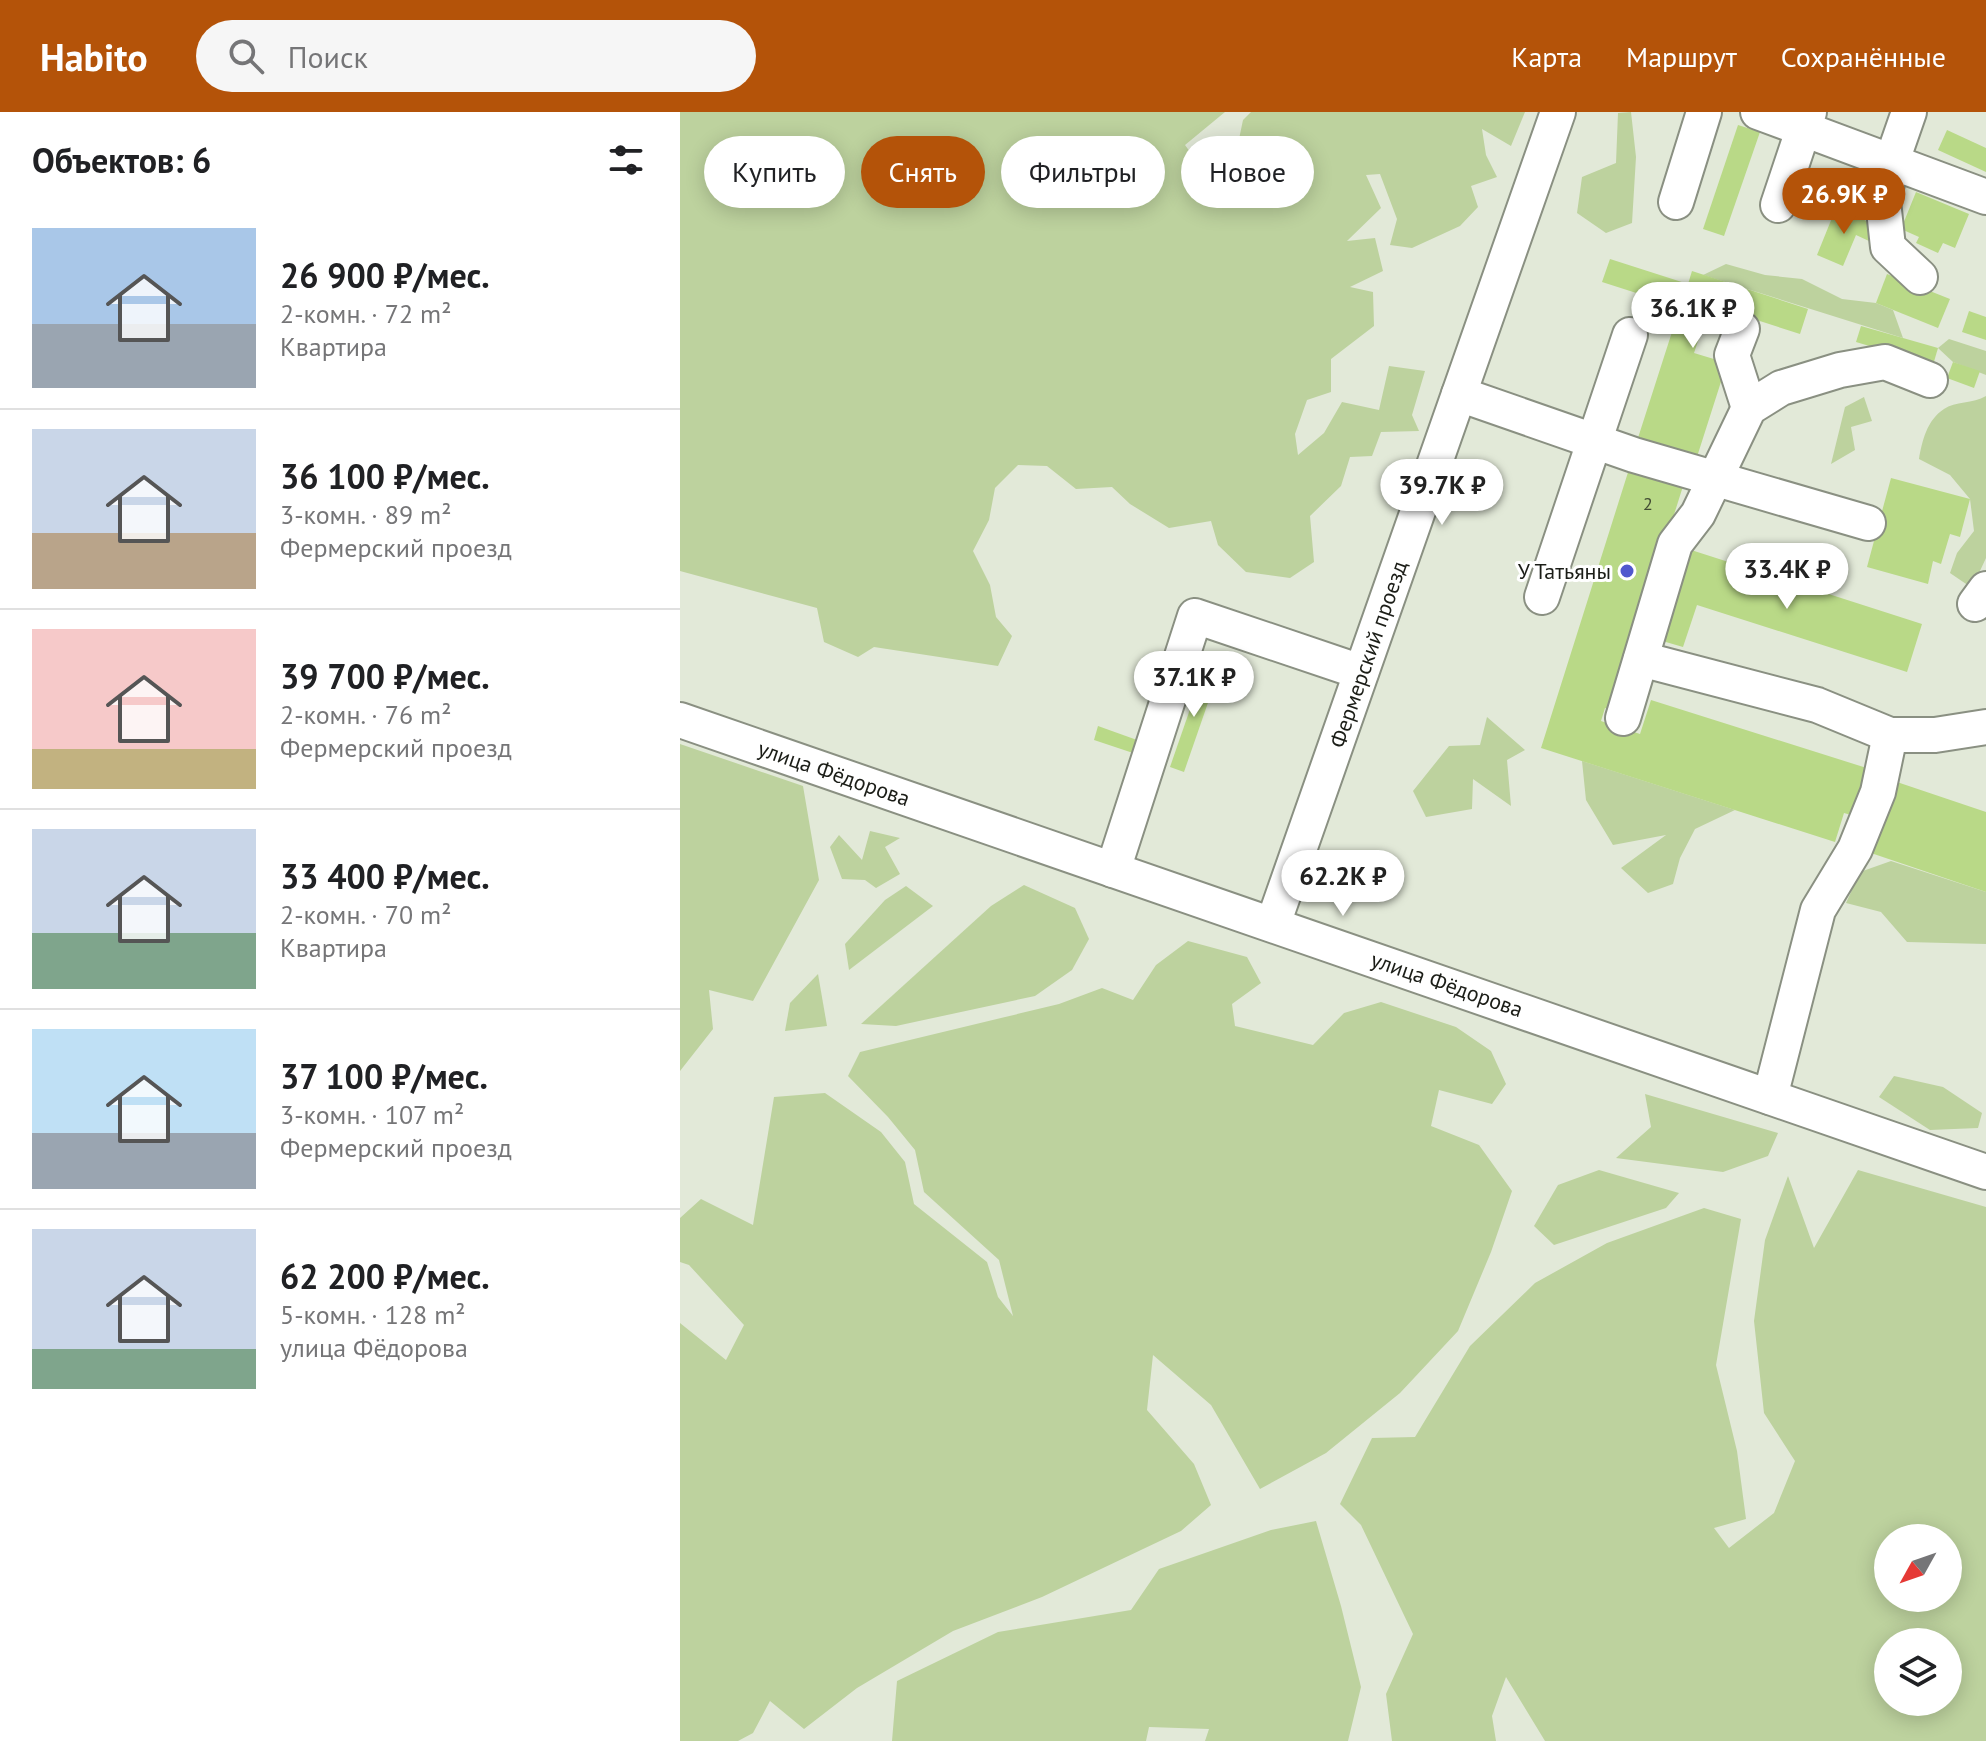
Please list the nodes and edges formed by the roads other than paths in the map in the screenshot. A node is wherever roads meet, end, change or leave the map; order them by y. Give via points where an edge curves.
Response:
1 (1558, 112) edge
2 (1704, 112) edge
3 (1758, 112) edge
4 (1909, 112) edge
5 (1807, 121) edge
6 (1892, 161) junction
7 (1986, 197) edge
8 (1676, 202) dead end
9 (1778, 205) dead end
10 (1920, 277) dead end
11 (1742, 329) dead end
12 (1630, 335) dead end
13 (1930, 380) dead end
14 (1459, 394) junction
15 (1749, 408) junction
16 (1594, 441) junction
17 (1717, 479) junction
18 (1868, 523) dead end
19 (1542, 597) dead end
20 (1641, 659) junction
21 (1361, 672) junction
22 (1623, 718) dead end
23 (680, 720) edge
24 (1986, 727) edge
25 (1890, 735) junction
26 (1113, 870) junction
27 (1273, 924) junction
28 (1770, 1097) junction
29 (1986, 1172) edge

1 - 14 street, Фермерский проезд
2 - 8 street
3 - 5 street
4 - 6 street
5 - 6 street
5 - 9 street
6 - 7 street
6 - 10 street via 1883,201 1888,247
11 - 15 street via 1732,355
12 - 16 street
13 - 15 street via 1885,362 1781,388
14 - 16 street
14 - 21 street, Фермерский проезд
15 - 17 street
16 - 17 street
16 - 19 street
17 - 18 street
17 - 20 street via 1675,544
20 - 22 street
20 - 25 street via 1817,705
21 - 26 street via 1195,616
21 - 27 street, Фермерский проезд
23 - 26 street, улица Фёдорова
24 - 25 street
25 - 28 street via 1878,792 1855,849 1818,910
26 - 27 street, улица Фёдорова
27 - 28 street, улица Фёдорова
28 - 29 street, улица Фёдорова

